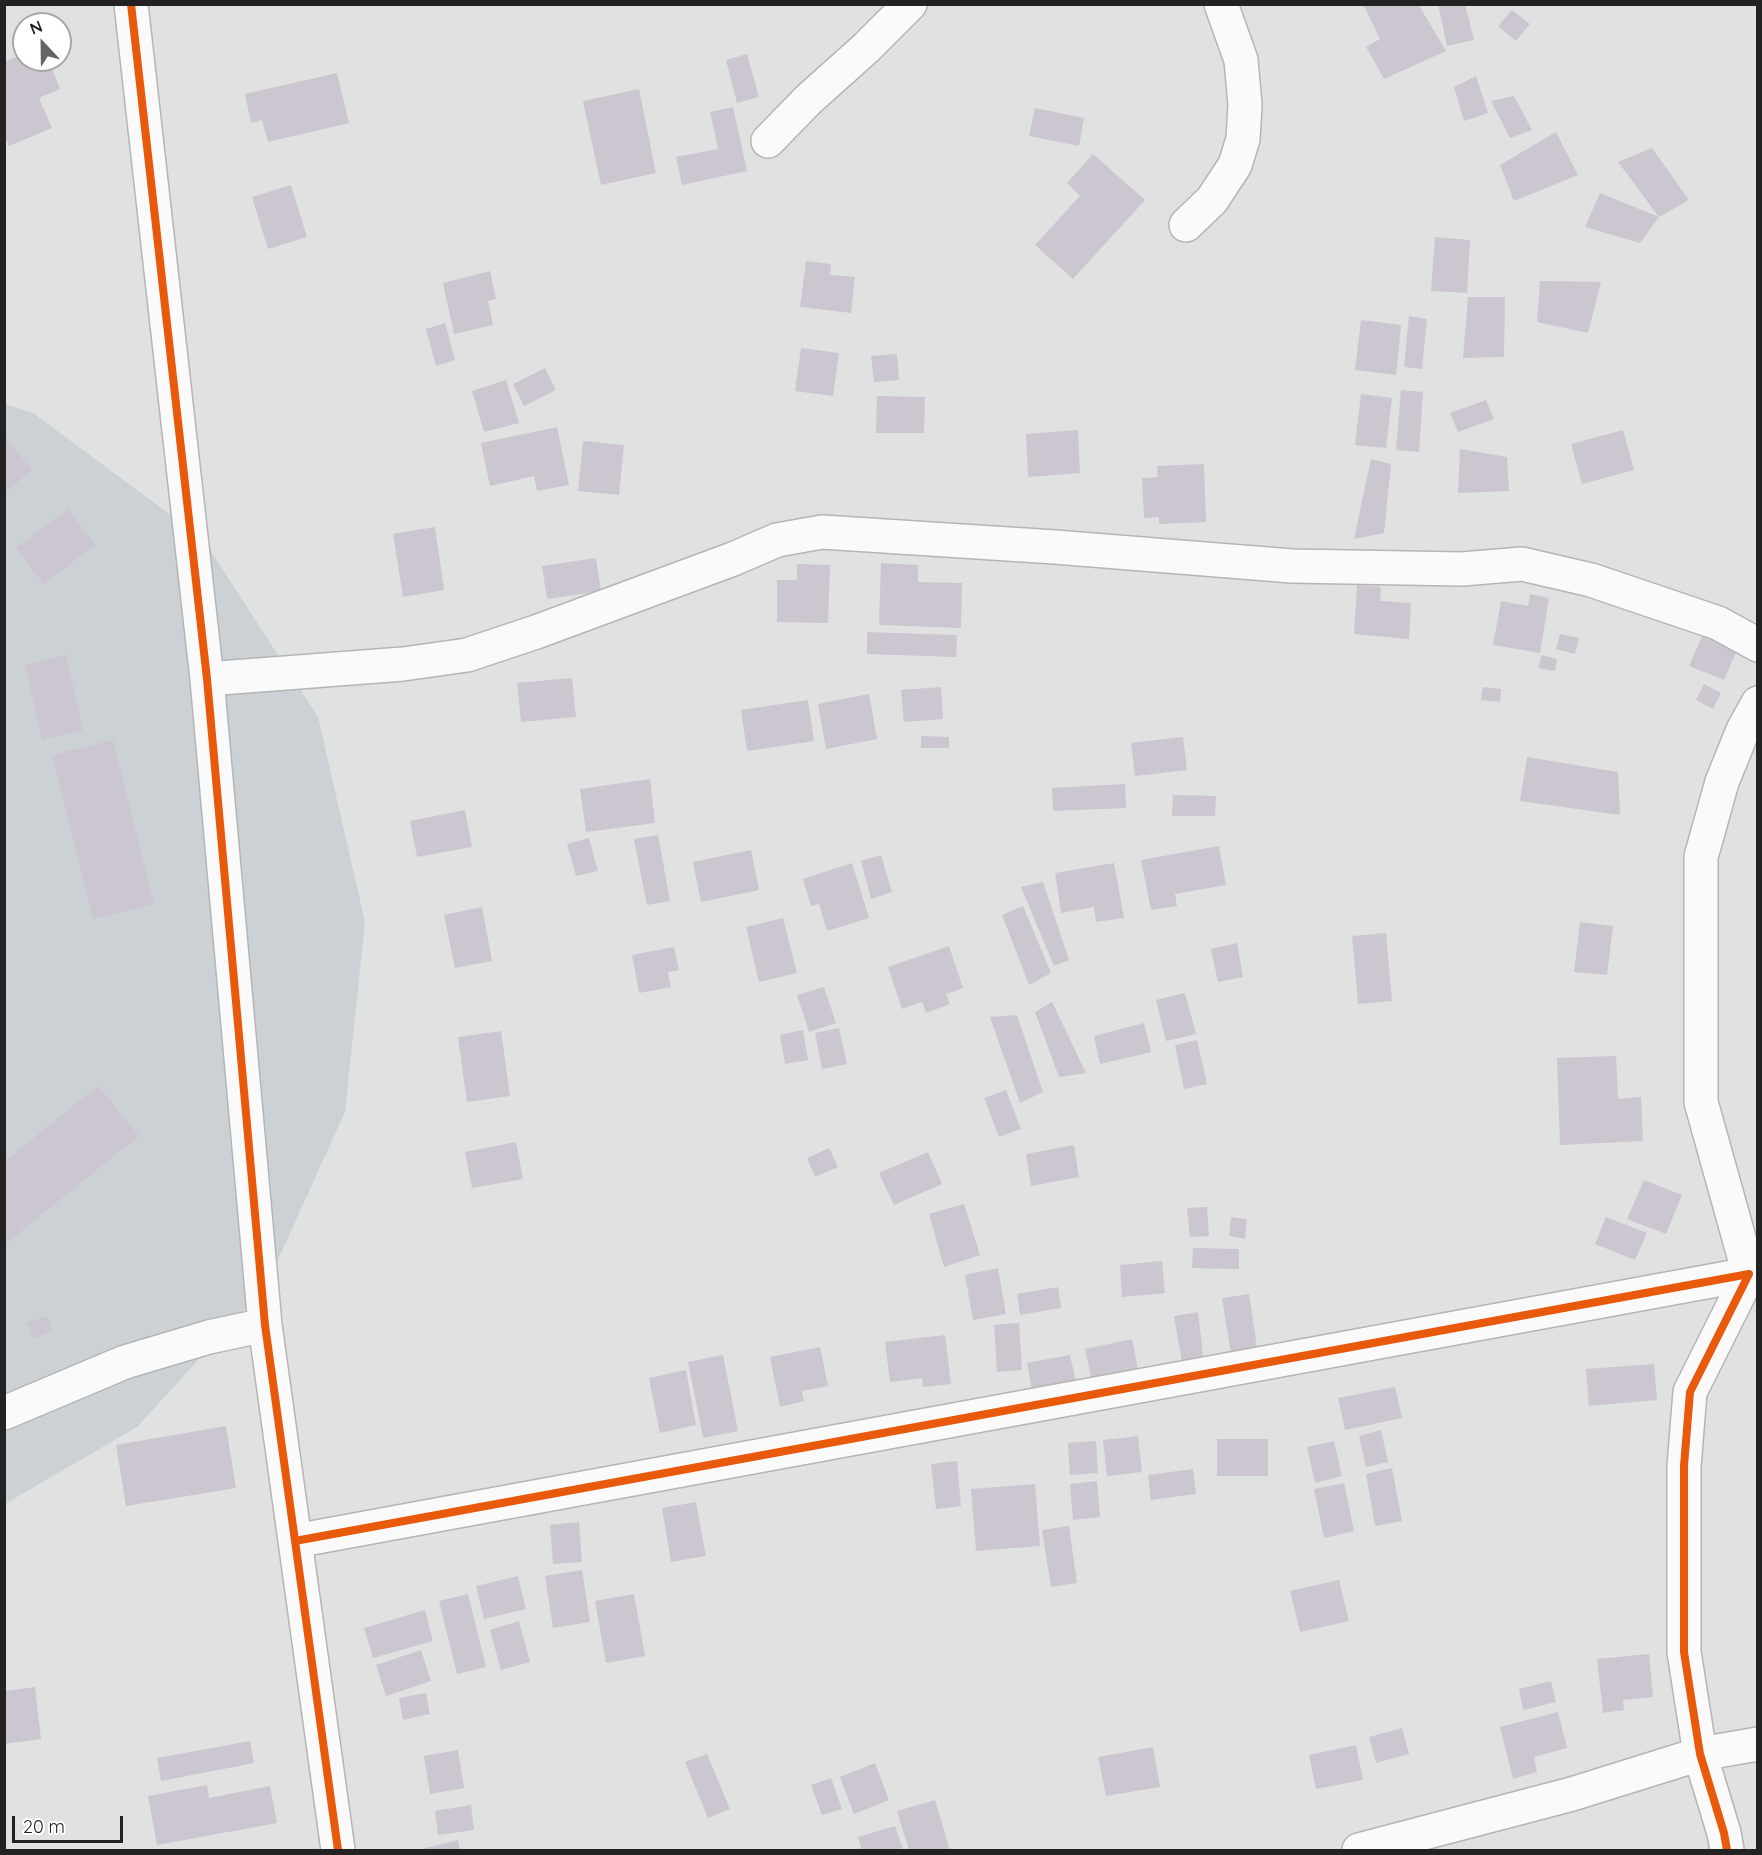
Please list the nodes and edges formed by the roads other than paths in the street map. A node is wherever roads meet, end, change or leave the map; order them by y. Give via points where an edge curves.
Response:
1 (131, 4) edge
2 (910, 4) edge
3 (1221, 4) edge
4 (768, 141) dead end
5 (1186, 225) dead end
6 (1758, 645) edge
7 (207, 679) junction
8 (1758, 703) edge
9 (1753, 1274) edge
10 (265, 1325) junction
11 (4, 1413) edge
12 (295, 1541) junction
13 (1758, 1744) edge
14 (1700, 1754) junction
15 (338, 1851) edge
16 (1359, 1851) edge
17 (1727, 1851) edge

1 - 7 street
2 - 4 street
3 - 5 street via 1241,60 1243,139 1235,165 1212,200
6 - 7 street via 1718,623 1591,580 1522,564 1462,569 1292,566 822,532 777,540 467,655 403,664
7 - 10 street
8 - 9 street via 1722,782 1701,857 1701,1102
9 - 12 street
9 - 14 street via 1690,1392 1684,1466 1684,1652
10 - 11 street via 125,1362
10 - 12 street
12 - 15 street
13 - 14 street
14 - 16 street via 1572,1794
14 - 17 street

